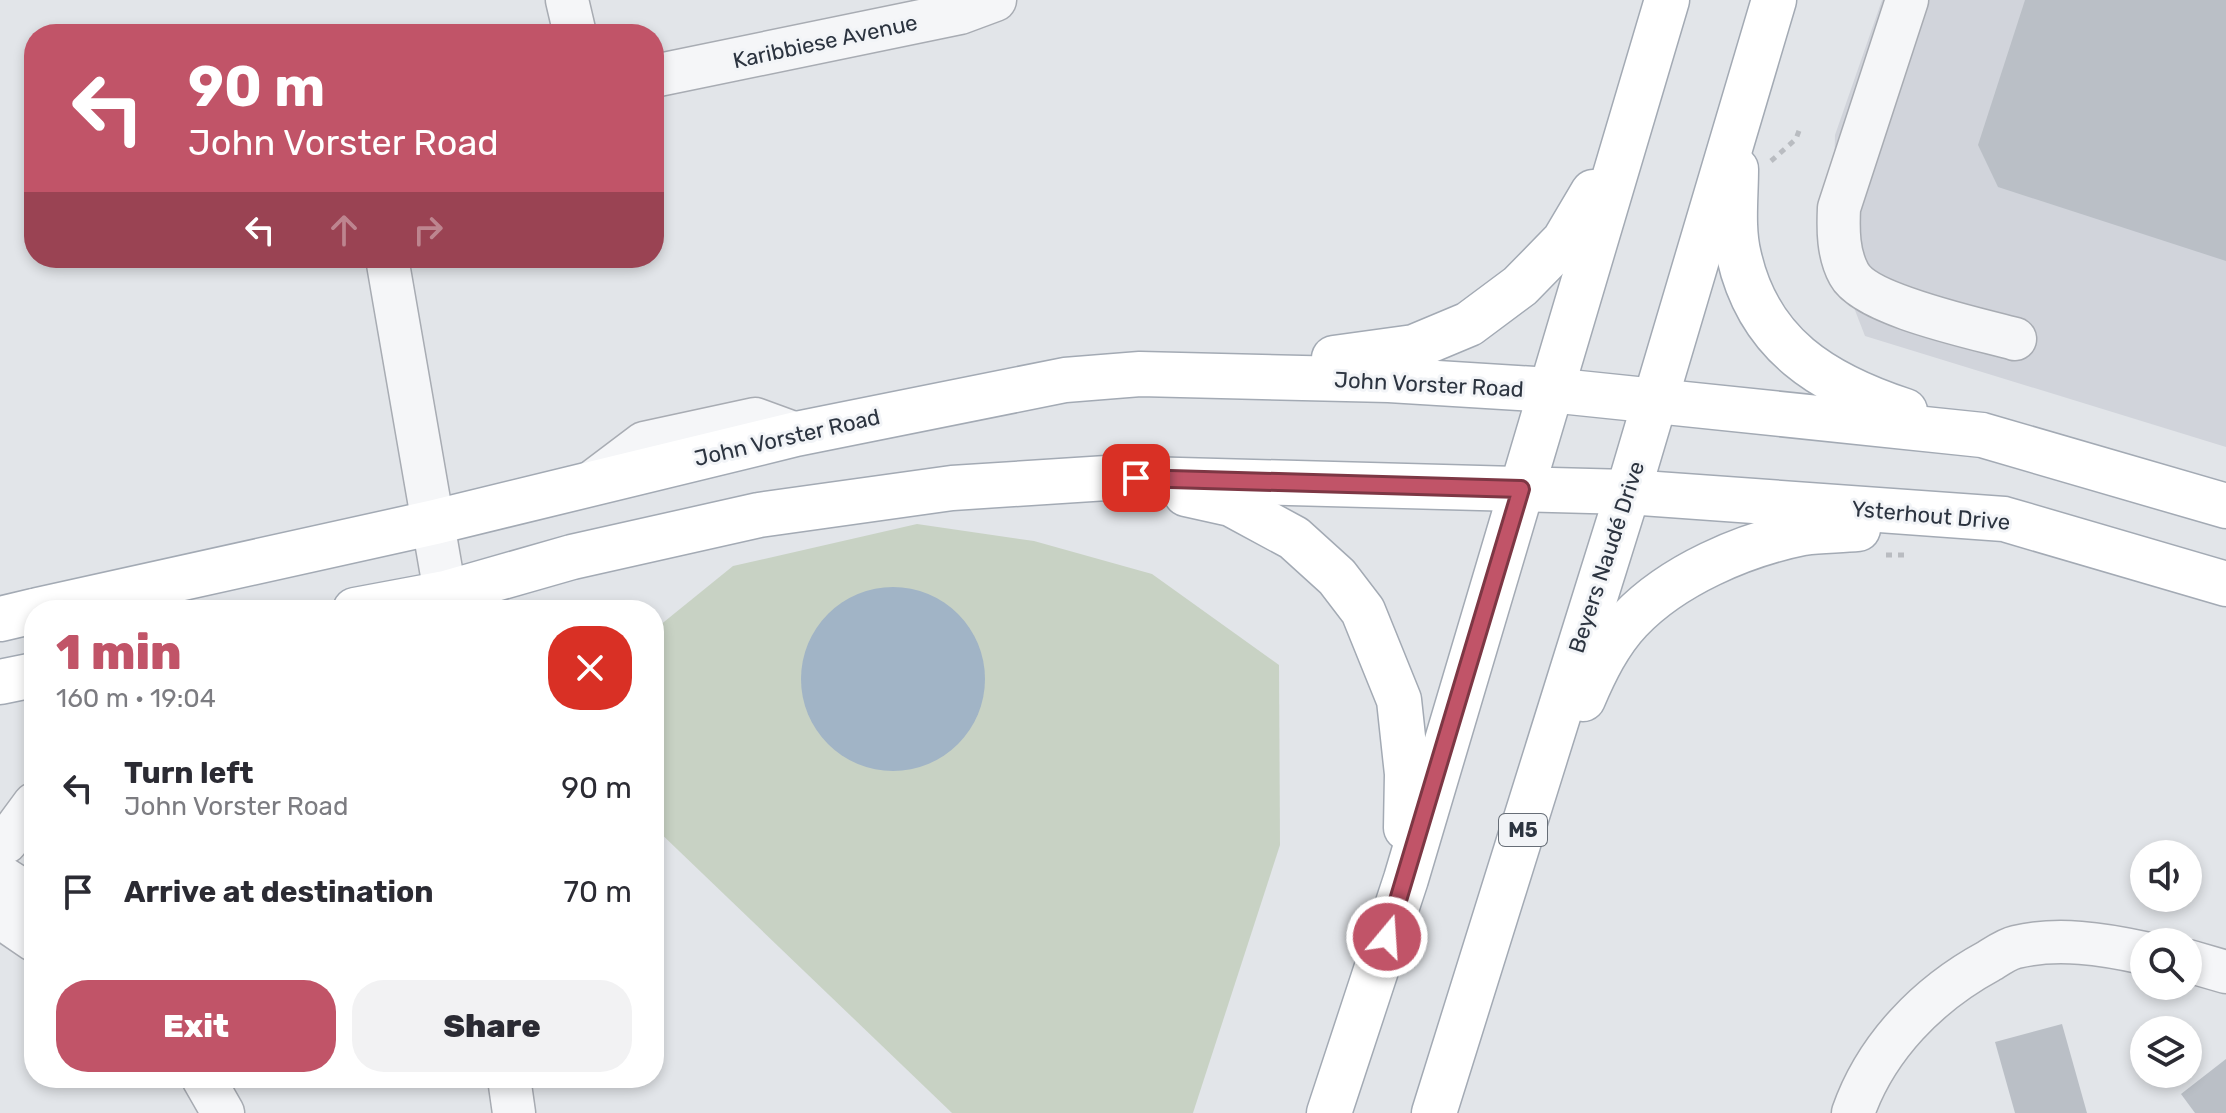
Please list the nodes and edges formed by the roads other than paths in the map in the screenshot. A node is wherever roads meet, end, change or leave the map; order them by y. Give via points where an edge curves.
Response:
1 (567, 0) edge
2 (995, 0) edge
3 (1667, 0) edge
4 (1774, 0) edge
5 (1907, 0) edge
6 (573, 24) edge
7 (664, 74) edge
8 (1641, 92) junction
9 (1738, 111) junction
10 (389, 268) edge
11 (2015, 339) dead end
12 (1193, 375) junction
13 (1550, 390) junction
14 (1655, 399) junction
15 (1982, 435) junction
16 (1107, 478) junction
17 (1521, 489) junction
18 (1628, 492) junction
19 (2226, 506) edge
20 (2004, 519) junction
21 (435, 522) junction
22 (572, 557) junction
23 (2226, 584) edge
24 (81, 600) edge
25 (447, 600) edge
26 (450, 600) edge
27 (508, 600) edge
28 (24, 613) edge
29 (0, 619) edge
30 (24, 677) edge
31 (0, 682) edge
32 (0, 789) edge
33 (24, 798) edge
34 (24, 824) edge
35 (10, 856) edge
36 (1513, 865) junction
37 (1406, 879) junction
38 (24, 880) edge
39 (0, 917) edge
40 (24, 933) edge
41 (2130, 951) edge
42 (2202, 965) edge
43 (2226, 972) edge
44 (209, 1088) edge
45 (510, 1088) edge
46 (223, 1113) edge
47 (514, 1113) edge
48 (1329, 1113) edge
49 (1434, 1113) edge
50 (1853, 1113) edge

1 - 6 street
2 - 7 street, Karibbiese Avenue via 960,13
3 - 8 main road
4 - 9 main road, Beyers Naudé Drive / M5
5 - 11 street via 1839,208 1843,258 1851,278 1872,294 1906,309
8 - 12 main road via 1564,241 1520,286 1469,324 1414,347
8 - 13 main road
9 - 14 main road, Beyers Naudé Drive / M5
9 - 15 main road via 1738,255 1757,306 1787,349 1852,391
10 - 21 street
12 - 13 main road, John Vorster Road
12 - 21 main road, John Vorster Road via 1065,380 796,434
13 - 14 main road, John Vorster Road
13 - 17 main road
14 - 15 main road
14 - 18 main road, Beyers Naudé Drive / M5
15 - 19 main road
16 - 17 main road
16 - 22 main road via 952,488 759,515
16 - 37 main road via 1231,504 1294,538 1337,577 1363,611 1399,700 1407,774
17 - 18 main road, Ysterhout Drive
17 - 37 main road
18 - 20 main road, Ysterhout Drive
18 - 36 main road, Beyers Naudé Drive / M5
20 - 23 main road, Ysterhout Drive
20 - 36 main road via 1804,533 1736,554 1668,591 1630,620 1598,665
21 - 24 main road, John Vorster Road
21 - 25 street
22 - 26 main road
22 - 27 main road
28 - 29 main road, John Vorster Road
30 - 31 main road
32 - 33 street
34 - 35 street
35 - 38 street
36 - 49 main road, Beyers Naudé Drive / M5
37 - 48 main road
39 - 40 street
41 - 50 street via 2058,942 2013,947 1980,965 1898,1033 1863,1083
42 - 43 street
44 - 46 street
45 - 47 street

